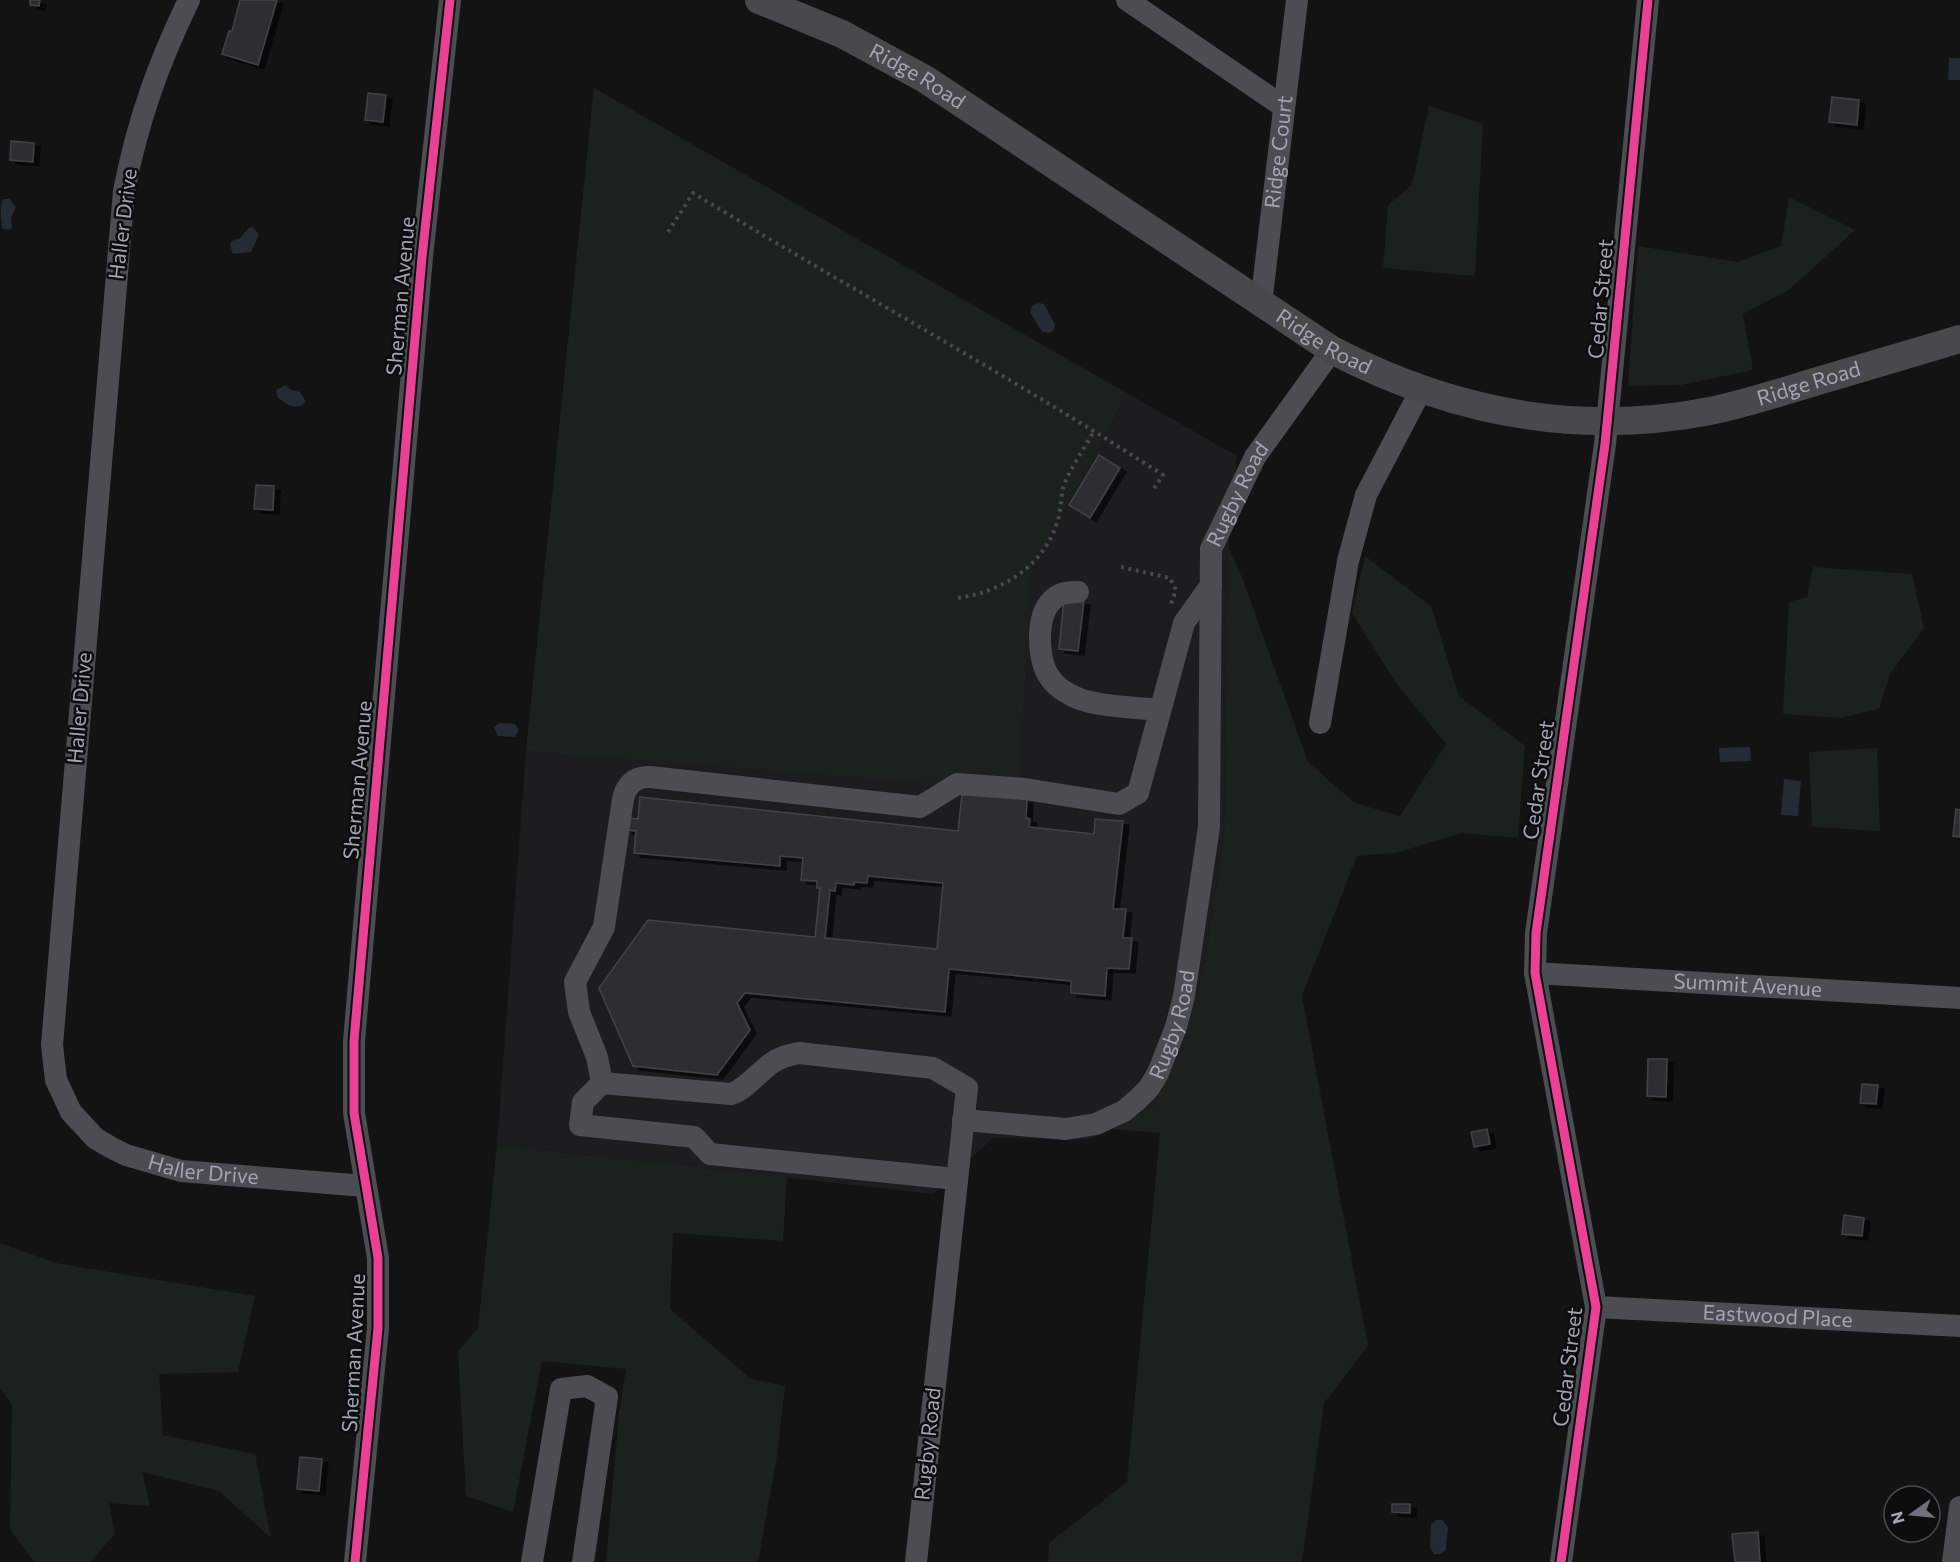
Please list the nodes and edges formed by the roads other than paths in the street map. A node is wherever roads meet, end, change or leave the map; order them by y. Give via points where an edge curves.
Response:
1 (189, 0) edge
2 (450, 0) edge
3 (759, 0) edge
4 (1127, 0) edge
5 (1297, 0) edge
6 (1648, 0) edge
7 (1284, 107) junction
8 (1261, 304) junction
9 (1960, 339) edge
10 (1332, 350) junction
11 (1421, 390) junction
12 (1608, 421) junction
13 (1211, 585) junction
14 (1078, 592) dead end
15 (1160, 710) junction
16 (1320, 723) dead end
17 (1535, 973) junction
18 (1960, 998) edge
19 (602, 1083) junction
20 (963, 1120) junction
21 (956, 1179) junction
22 (365, 1186) junction
23 (1596, 1307) junction
24 (1960, 1326) edge
25 (1960, 1507) edge
26 (355, 1562) edge
27 (532, 1562) edge
28 (583, 1562) edge
29 (916, 1562) edge
30 (1561, 1562) edge
31 (1953, 1562) edge

1 - 22 street, Haller Drive via 149,92 124,191 52,1063 71,1112 95,1138 126,1155 181,1171
2 - 22 street, Sherman Avenue via 422,257 354,1041 354,1113
3 - 8 main road, Ridge Road via 842,34 915,73
4 - 7 street
5 - 7 street, Ridge Court
6 - 12 street, Cedar Street
7 - 8 street, Ridge Court
8 - 10 main road, Ridge Road
9 - 12 main road, Ridge Road via 1722,408
10 - 11 main road, Ridge Road
10 - 13 street, Rugby Road via 1255,457 1211,549
11 - 12 main road, Ridge Road via 1513,414
11 - 16 street via 1366,495 1348,561
12 - 17 street, Cedar Street via 1536,933
13 - 15 street via 1184,623
13 - 20 street, Rugby Road via 1209,827 1184,996 1158,1073 1149,1088 1124,1111 1096,1125 1066,1130
14 - 15 street via 1065,592 1046,609 1040,643 1048,675 1059,688 1082,701
15 - 19 street via 1138,793 1119,804 1025,789 957,784 920,807 650,777 633,781 623,799 604,927 575,982 579,1012 597,1057
17 - 18 street, Summit Avenue
17 - 23 street, Cedar Street
19 - 20 street via 731,1094 771,1063 799,1053 933,1068 967,1088
19 - 21 street via 583,1102 580,1125 694,1137 710,1154
20 - 21 street, Rugby Road
21 - 29 street, Rugby Road
22 - 26 street, Sherman Avenue via 378,1258 378,1328
23 - 24 street, Eastwood Place
23 - 30 street, Cedar Street
25 - 31 street
27 - 28 street via 561,1389 587,1386 607,1397

